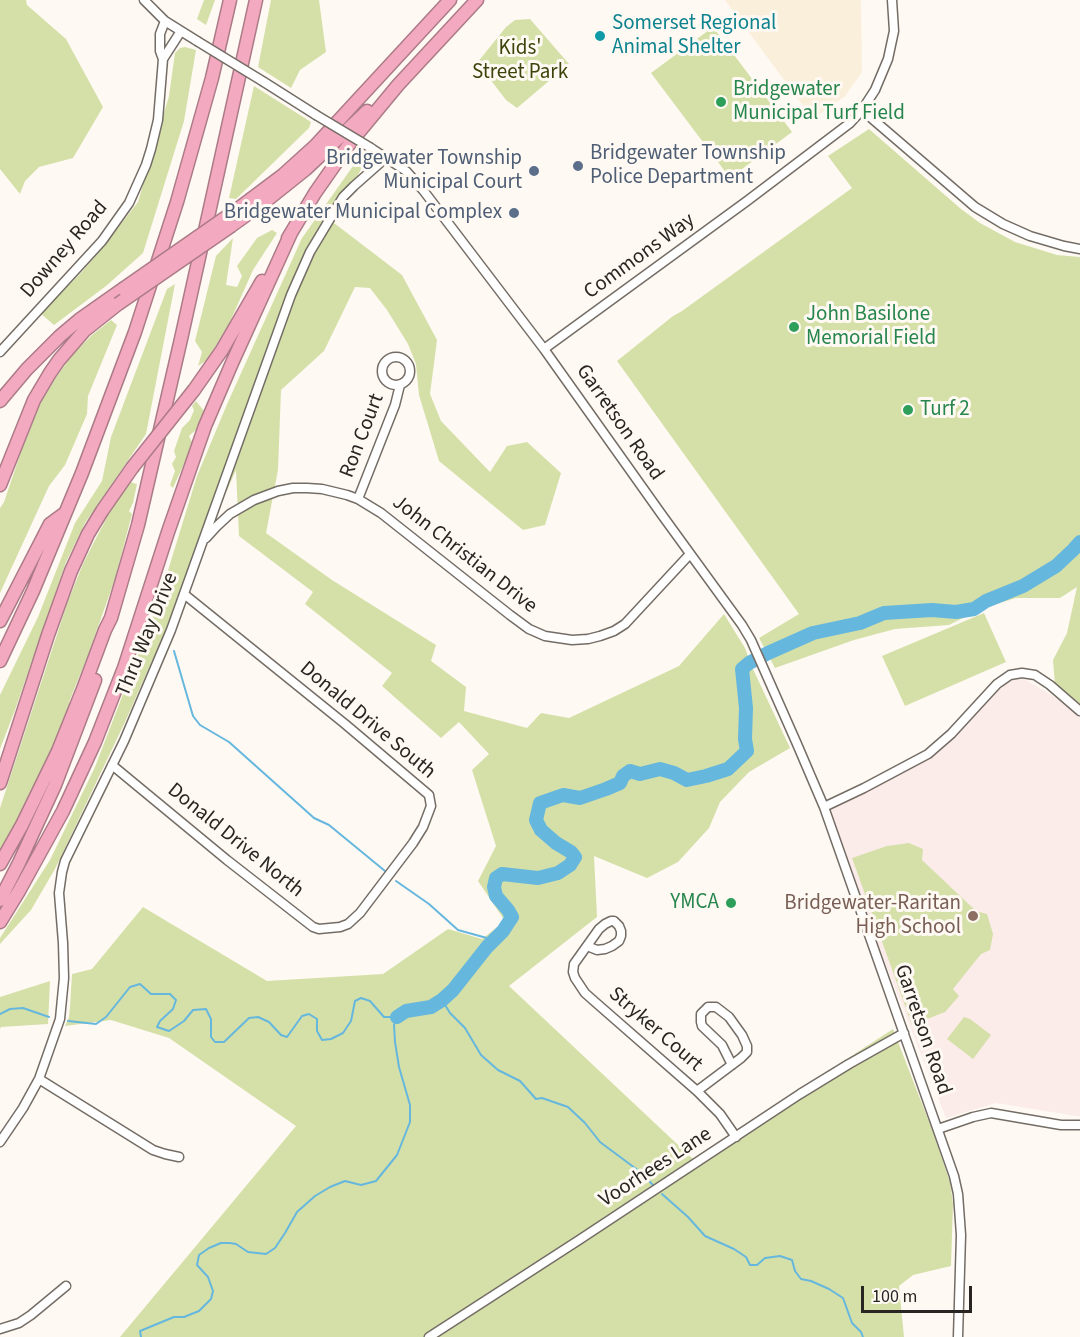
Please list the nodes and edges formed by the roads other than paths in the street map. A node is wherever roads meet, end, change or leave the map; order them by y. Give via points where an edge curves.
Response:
1 (144, 0) edge
2 (230, 0) edge
3 (256, 0) edge
4 (450, 0) edge
5 (477, 0) edge
6 (892, 0) edge
7 (165, 21) junction
8 (181, 32) junction
9 (163, 58) junction
10 (399, 85) junction
11 (862, 110) junction
12 (385, 157) junction
13 (291, 233) junction
14 (1080, 249) edge
15 (544, 349) junction
16 (0, 352) edge
17 (400, 385) dead end
18 (0, 401) edge
19 (0, 485) edge
20 (358, 499) junction
21 (66, 512) junction
22 (202, 543) junction
23 (690, 554) junction
24 (184, 594) junction
25 (111, 618) junction
26 (0, 621) edge
27 (0, 661) edge
28 (1080, 711) edge
29 (112, 765) junction
30 (0, 783) edge
31 (824, 807) junction
32 (0, 864) edge
33 (0, 900) edge
34 (0, 922) edge
35 (342, 926) joint
36 (587, 946) dead end
37 (904, 1033) junction
38 (732, 1065) junction
39 (39, 1079) junction
40 (697, 1091) junction
41 (1080, 1125) edge
42 (938, 1129) junction
43 (736, 1137) junction
44 (0, 1142) edge
45 (179, 1157) dead end
46 (66, 1286) dead end
47 (0, 1329) edge
48 (429, 1337) edge
49 (958, 1337) edge

1 - 7 street, Garretson Road
2 - 21 highway via 195,142 159,259 105,416
3 - 25 highway via 182,339 138,525
4 - 18 highway, bridge via 315,146 283,175 60,336
5 - 10 highway
6 - 11 street, Commons Way via 894,31 888,59
7 - 8 street, Garretson Road
7 - 9 street, Downey Road via 160,34
8 - 9 street
8 - 12 street, Garretson Road, bridge
9 - 16 street, Downey Road via 158,120 146,165 129,203 102,241
10 - 13 highway via 341,154
10 - 19 highway, bridge via 389,87 306,169 266,201 84,331 58,360 34,400
11 - 14 street via 975,207 1030,236
11 - 15 street, Commons Way via 836,135
12 - 15 street, Garretson Road via 419,184
12 - 22 street, Thru Way Drive via 343,197 310,252
13 - 30 highway, bridge via 222,350 132,468 82,546
13 - 34 highway via 202,434 124,668 95,742 63,811
15 - 23 street, Garretson Road
17 - 20 street, Ron Court
20 - 22 street, John Christian Drive via 315,488 278,491 230,514
20 - 23 street, John Christian Drive via 510,615 530,629 557,639 594,638 625,624
21 - 26 highway via 50,524
21 - 27 highway
22 - 24 street, Thru Way Drive
23 - 31 street, Garretson Road via 751,640
24 - 29 street, Thru Way Drive
24 - 35 street, Donald Drive South via 429,795 431,806 413,843 360,913
25 - 32 highway via 54,760
25 - 33 highway via 111,632 70,748
28 - 31 street via 1035,675 1010,675 933,750
29 - 35 street, Donald Drive North via 314,927
29 - 39 street, Thru Way Drive via 62,872 62,1003
31 - 37 street, Garretson Road
36 - 40 street, Stryker Court via 573,968 579,985
37 - 42 street, Garretson Road
37 - 43 street, Voorhees Lane
38 - 38 street via 745,1056 745,1041 724,1012 708,1007 701,1014 702,1026 722,1045
38 - 40 street
39 - 44 street, Thru Way Drive
39 - 45 street via 153,1150
40 - 43 street, Stryker Court
41 - 42 street, Garretson Road via 991,1113
42 - 49 street, Garretson Road via 959,1202
43 - 48 street, Voorhees Lane
46 - 47 street via 31,1316

